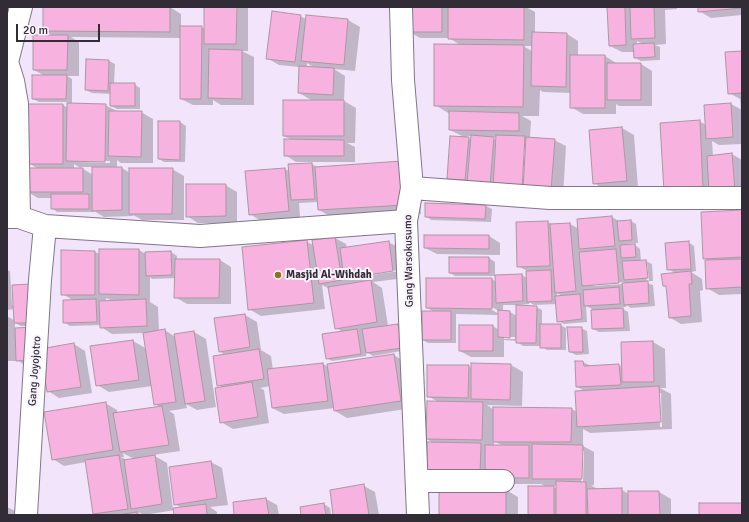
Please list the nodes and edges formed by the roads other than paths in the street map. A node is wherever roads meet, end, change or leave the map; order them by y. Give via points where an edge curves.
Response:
1 (21, 7) edge
2 (401, 7) edge
3 (7, 62) edge
4 (412, 188) junction
5 (742, 198) edge
6 (13, 217) edge
7 (406, 222) junction
8 (45, 226) junction
9 (417, 481) junction
10 (503, 481) dead end
11 (26, 515) edge
12 (418, 515) edge

1 - 3 street
2 - 4 street, Gang Warsokusumo via 403,80
3 - 6 street via 17,104
4 - 5 street via 550,198
4 - 7 street, Gang Warsokusumo
6 - 8 street
7 - 8 street via 200,236
7 - 9 street, Gang Warsokusumo
8 - 11 street, Gang Joyojotro
9 - 10 street
9 - 12 street, Gang Warsokusumo

